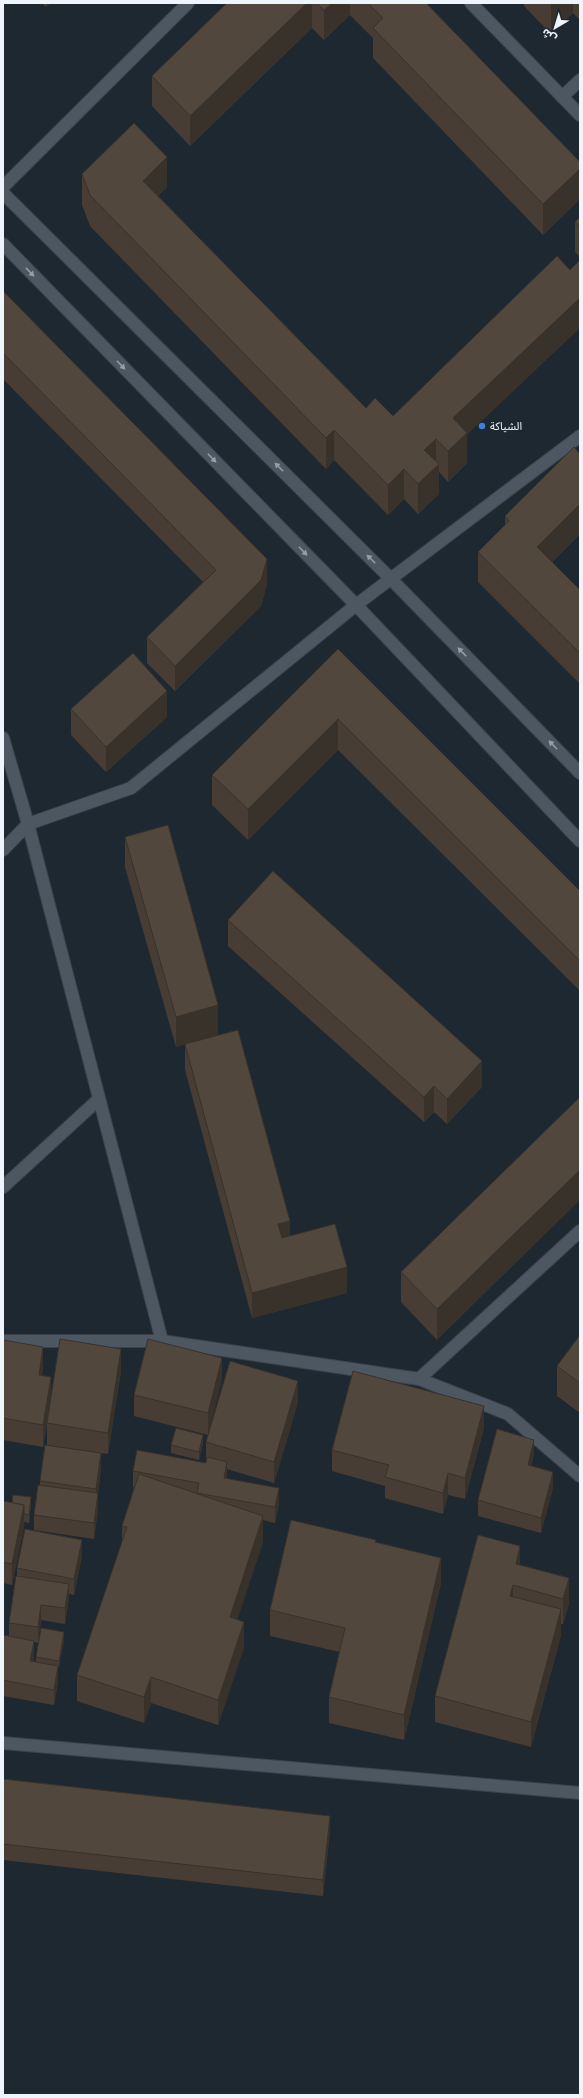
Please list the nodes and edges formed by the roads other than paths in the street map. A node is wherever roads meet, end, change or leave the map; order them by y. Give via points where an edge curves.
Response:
1 (188, 3) edge
2 (471, 3) edge
3 (580, 80) edge
4 (562, 97) junction
5 (580, 115) edge
6 (3, 187) edge
7 (3, 193) edge
8 (3, 244) edge
9 (580, 436) edge
10 (391, 579) junction
11 (356, 605) junction
12 (3, 738) edge
13 (580, 773) edge
14 (28, 824) junction
15 (580, 840) edge
16 (3, 850) edge
17 (100, 1099) junction
18 (3, 1187) edge
19 (580, 1231) edge
20 (3, 1341) edge
21 (162, 1341) junction
22 (419, 1379) junction
23 (580, 1476) edge
24 (3, 1743) edge
25 (580, 1793) edge

1 - 6 street
2 - 4 street
3 - 4 street
4 - 5 street
10 -> 7 street
8 -> 11 street
9 - 10 street
10 - 11 street
13 -> 10 street
11 - 14 street via 130,788
11 - 15 street
12 - 14 street
14 - 16 street
14 - 17 street
17 - 18 street
17 - 21 street
19 - 22 street
20 - 21 street
21 - 22 street
22 - 23 street via 508,1414
24 - 25 street

